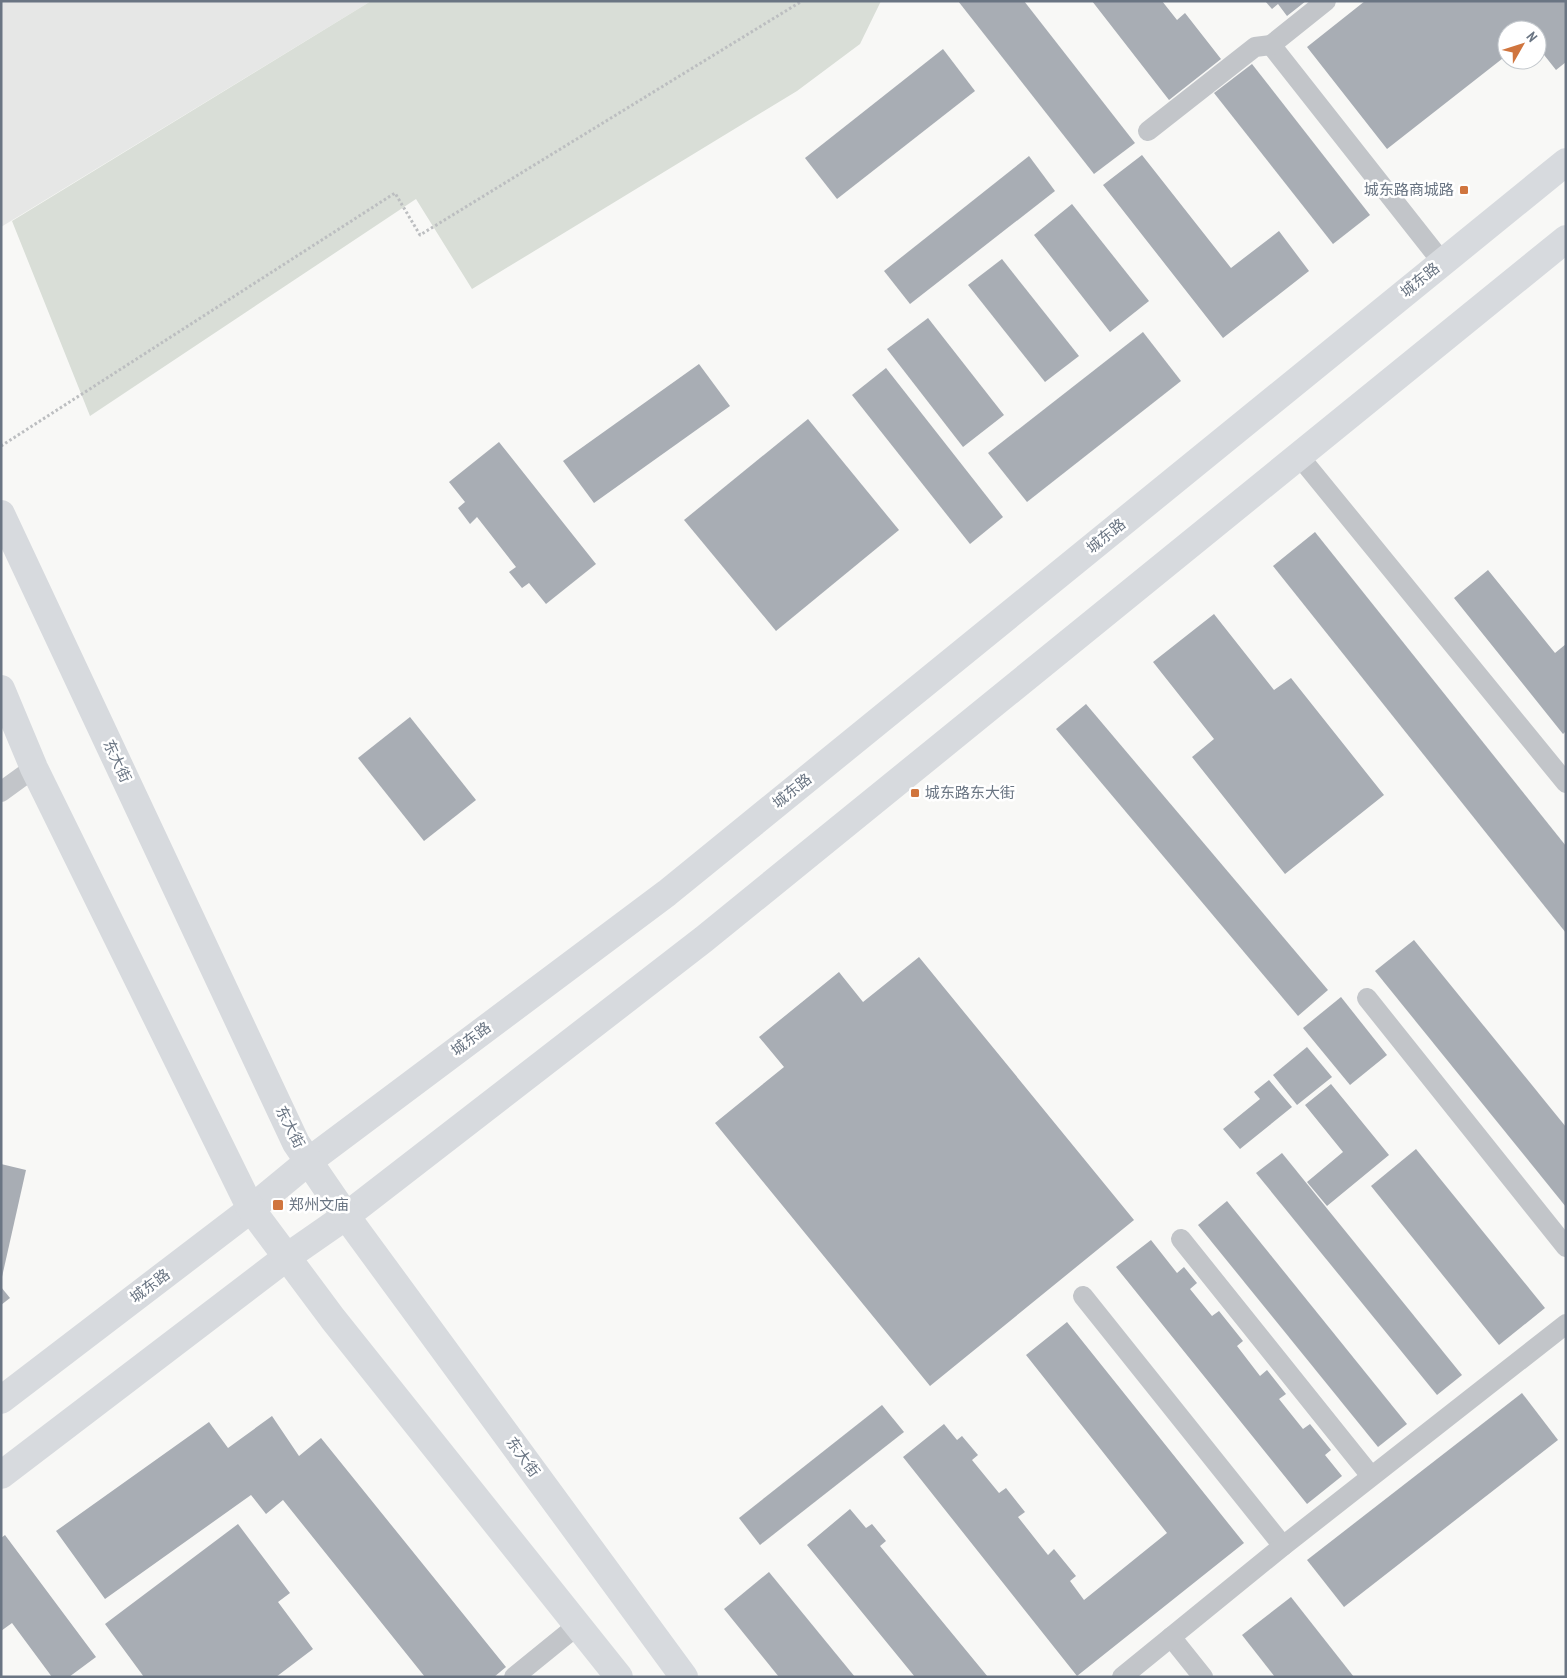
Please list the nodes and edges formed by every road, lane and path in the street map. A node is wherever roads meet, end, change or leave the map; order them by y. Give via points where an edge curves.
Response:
1 (802, 1) edge
2 (1326, 1) edge
3 (1271, 45) junction
4 (1148, 131) dead end
5 (1566, 162) edge
6 (1566, 239) edge
7 (1442, 262) junction
8 (1, 446) edge
9 (1299, 456) junction
10 (1, 514) edge
11 (1, 689) edge
12 (34, 768) junction
13 (1566, 783) edge
14 (1, 792) edge
15 (1367, 998) dead end
16 (309, 1161) junction
17 (251, 1209) junction
18 (346, 1216) junction
19 (1181, 1239) dead end
20 (1566, 1247) edge
21 (287, 1257) junction
22 (1083, 1296) dead end
23 (1566, 1324) edge
24 (1, 1400) edge
25 (1, 1475) edge
26 (1371, 1476) junction
27 (1283, 1546) junction
28 (578, 1625) junction
29 (1171, 1637) junction
30 (514, 1677) edge
31 (619, 1677) edge
32 (684, 1677) edge
33 (1122, 1677) edge
34 (1203, 1677) edge

1 - 8 path via 420,235 395,193
2 - 3 lane
3 - 4 lane via 1255,47
3 - 7 lane
5 - 7 main road, 城东路
6 - 9 main road
7 - 16 main road, 城东路 via 667,893
9 - 13 lane
9 - 18 main road via 704,940
10 - 16 main road, 东大街 via 292,1134
11 - 12 main road
12 - 14 lane
12 - 17 main road
15 - 20 lane
16 - 17 main road, 城东路
16 - 18 main road, 东大街
17 - 21 main road
17 - 24 main road, 城东路
18 - 21 main road
18 - 32 main road, 东大街
19 - 26 lane
21 - 25 main road
21 - 28 main road
22 - 27 lane
23 - 26 lane
26 - 27 lane
27 - 29 lane
28 - 30 lane
28 - 31 main road
29 - 33 lane
29 - 34 lane

